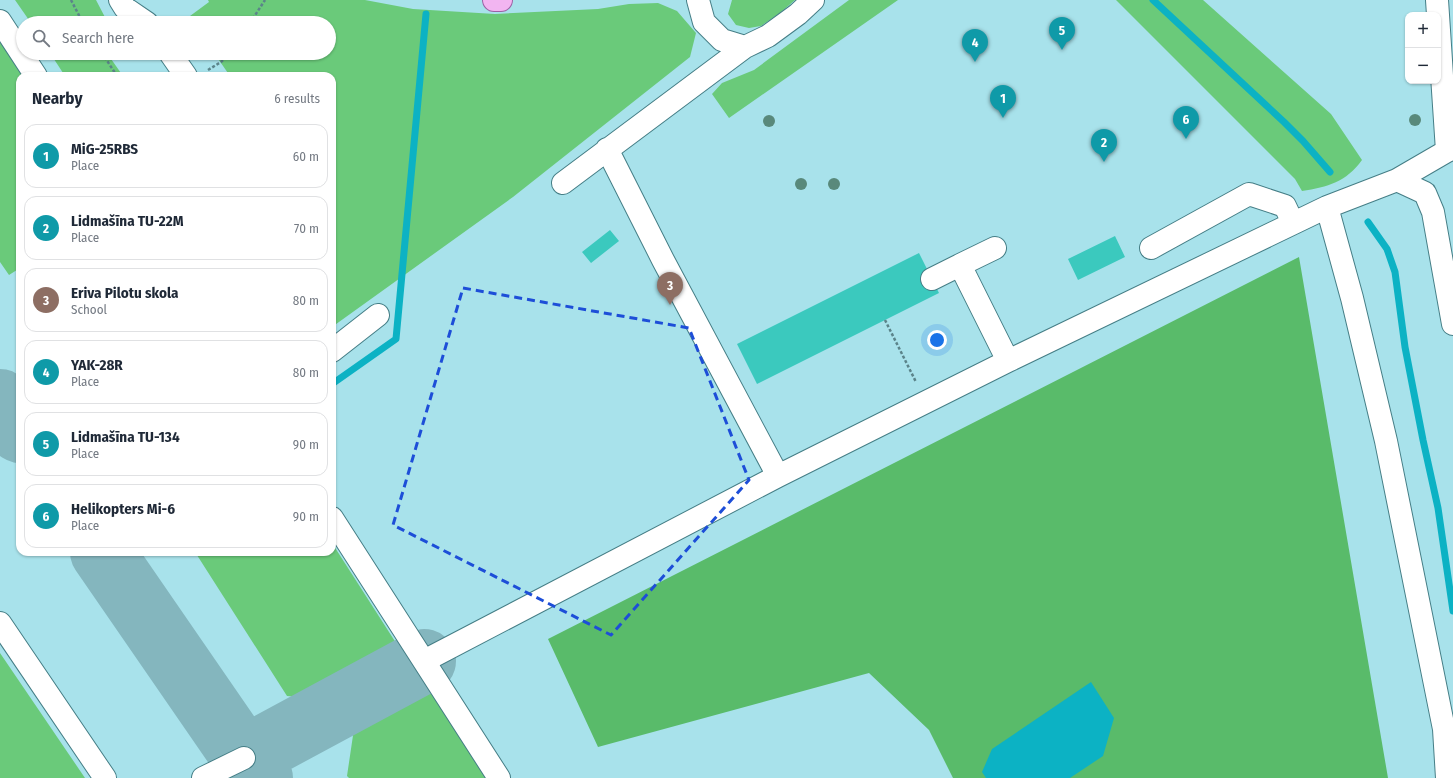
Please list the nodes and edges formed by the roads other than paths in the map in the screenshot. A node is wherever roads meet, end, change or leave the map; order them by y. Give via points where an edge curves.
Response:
1 (120, 0) edge
2 (494, 0) edge
3 (501, 0) edge
4 (698, 0) edge
5 (813, 0) edge
6 (1437, 0) edge
7 (137, 16) edge
8 (0, 21) edge
9 (16, 45) edge
10 (744, 47) junction
11 (26, 60) edge
12 (178, 60) edge
13 (33, 72) edge
14 (193, 72) edge
15 (607, 149) junction
16 (1450, 150) edge
17 (1397, 180) junction
18 (562, 184) dead end
19 (1327, 207) junction
20 (1294, 223) junction
21 (995, 248) dead end
22 (1151, 248) dead end
23 (960, 265) junction
24 (932, 279) dead end
25 (378, 315) dead end
26 (1453, 324) edge
27 (336, 348) edge
28 (1008, 361) junction
29 (778, 476) junction
30 (336, 524) edge
31 (0, 623) edge
32 (424, 661) junction
33 (244, 758) dead end
34 (105, 778) edge
35 (203, 778) edge
36 (499, 778) edge
37 (1448, 778) edge

1 - 7 lane via 125,8
2 - 3 main road
4 - 10 lane via 704,22 722,40
5 - 10 lane via 768,36
6 - 16 lane
8 - 9 lane
10 - 15 lane
11 - 13 lane
12 - 14 lane
15 - 18 lane
15 - 29 lane
16 - 17 lane
17 - 19 lane
17 - 26 lane via 1425,193 1433,212
19 - 20 lane
19 - 37 lane via 1386,440 1444,729
20 - 22 lane via 1285,206 1249,194
20 - 28 lane
21 - 23 lane
23 - 24 lane
23 - 28 lane
25 - 27 lane
28 - 29 lane
29 - 32 lane
30 - 32 lane
31 - 34 lane
32 - 36 lane
33 - 35 lane

